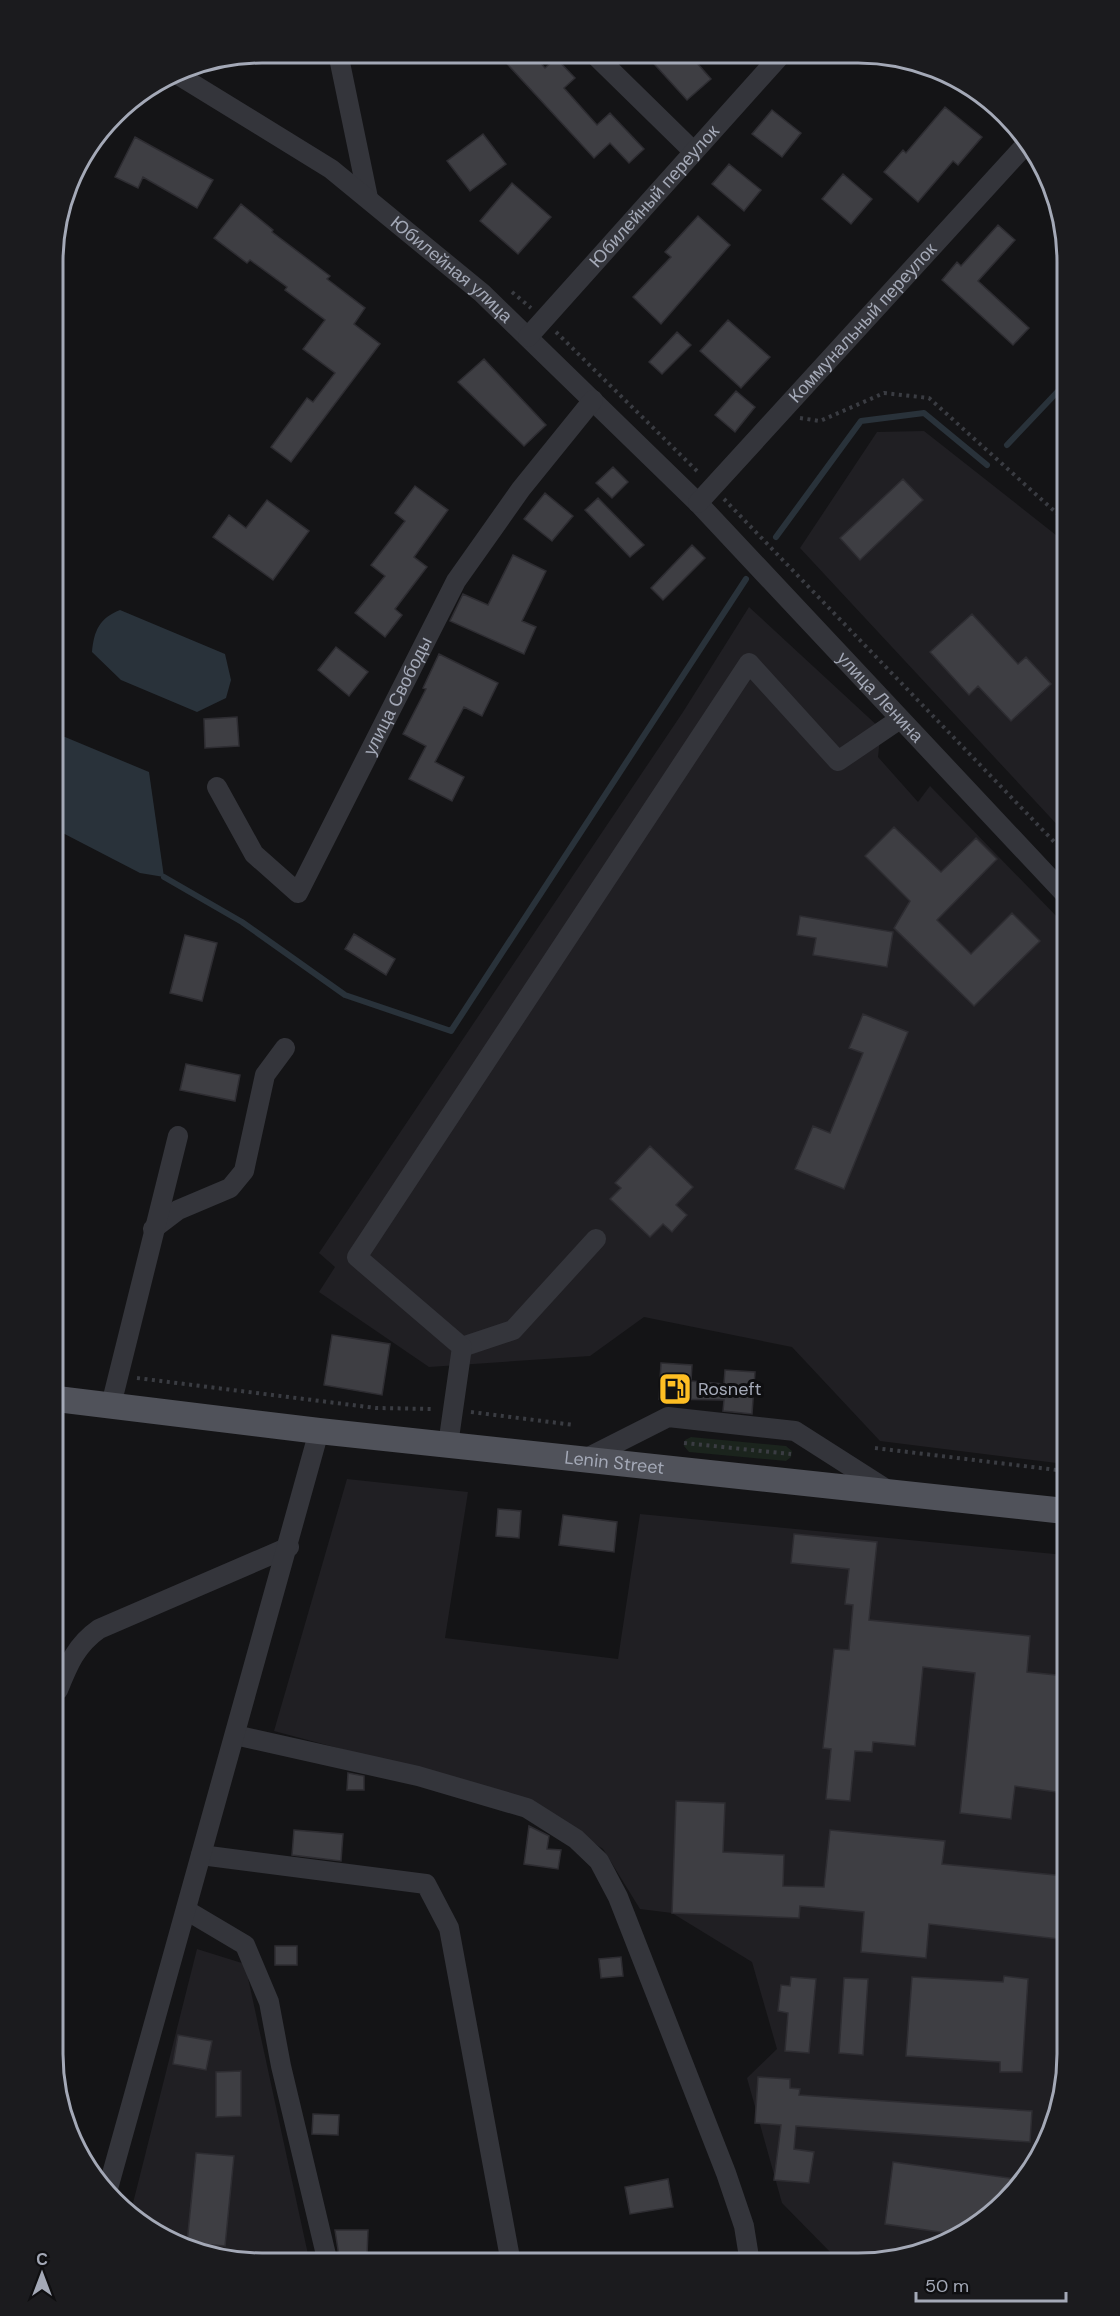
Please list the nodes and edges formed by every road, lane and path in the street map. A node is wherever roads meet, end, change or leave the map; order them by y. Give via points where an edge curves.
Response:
1 (340, 63) edge
2 (603, 63) edge
3 (774, 63) edge
4 (186, 79) edge
5 (1022, 149) edge
6 (693, 151) junction
7 (368, 198) junction
8 (528, 337) junction
9 (593, 400) junction
10 (778, 415) junction
11 (698, 503) junction
12 (1057, 514) edge
13 (900, 719) junction
14 (217, 787) dead end
15 (1057, 886) edge
16 (285, 1048) dead end
17 (178, 1136) dead end
18 (153, 1229) junction
19 (596, 1239) dead end
20 (462, 1347) junction
21 (118, 1376) junction
22 (63, 1400) edge
23 (111, 1405) junction
24 (453, 1410) junction
25 (574, 1425) dead end
26 (319, 1431) junction
27 (684, 1443) dead end
28 (447, 1445) junction
29 (875, 1448) dead end
30 (791, 1454) dead end
31 (583, 1460) junction
32 (1057, 1470) edge
33 (891, 1492) junction
34 (1057, 1510) edge
35 (289, 1546) junction
36 (63, 1678) edge
37 (235, 1735) junction
38 (201, 1855) junction
39 (186, 1910) junction
40 (110, 2182) edge
41 (326, 2253) edge
42 (509, 2253) edge
43 (748, 2253) edge

1 - 7 street
2 - 6 street
3 - 6 street, Юбилейный переулок
4 - 7 street, Юбилейная улица via 331,170
5 - 10 street, Коммунальный переулок
6 - 8 street, Юбилейный переулок
7 - 8 street, Юбилейная улица via 482,293
8 - 9 street, Юбилейная улица
9 - 11 street, Юбилейная улица
9 - 14 street, улица Свободы via 521,489 456,581 298,893 254,854
10 - 11 street, Коммунальный переулок
10 - 12 path via 820,421 884,393 929,398
11 - 13 street, улица Ленина
13 - 15 street, улица Ленина
13 - 20 street via 838,761 749,663 357,1257
16 - 18 street via 265,1075 244,1171 230,1188 178,1210
17 - 18 street
18 - 21 street
19 - 20 street via 513,1330
20 - 24 street
21 - 23 street
21 - 24 path via 376,1408
22 - 23 main road, Lenin Street
23 - 26 main road, Lenin Street
24 - 25 path
24 - 28 street
26 - 28 main road, Lenin Street
26 - 35 street
27 - 30 path
28 - 31 main road, Lenin Street
29 - 32 path
31 - 33 main road, Lenin Street
31 - 33 street via 668,1417 680,1418 795,1431
33 - 34 main road, Lenin Street
35 - 36 street via 99,1629 84,1639
35 - 37 street
37 - 38 street
37 - 43 street via 418,1776 527,1808 576,1839 599,1862 618,1897 726,2173 744,2226
38 - 39 street
38 - 42 street via 426,1884 449,1928
39 - 40 street
39 - 41 street via 245,1945 269,2002

